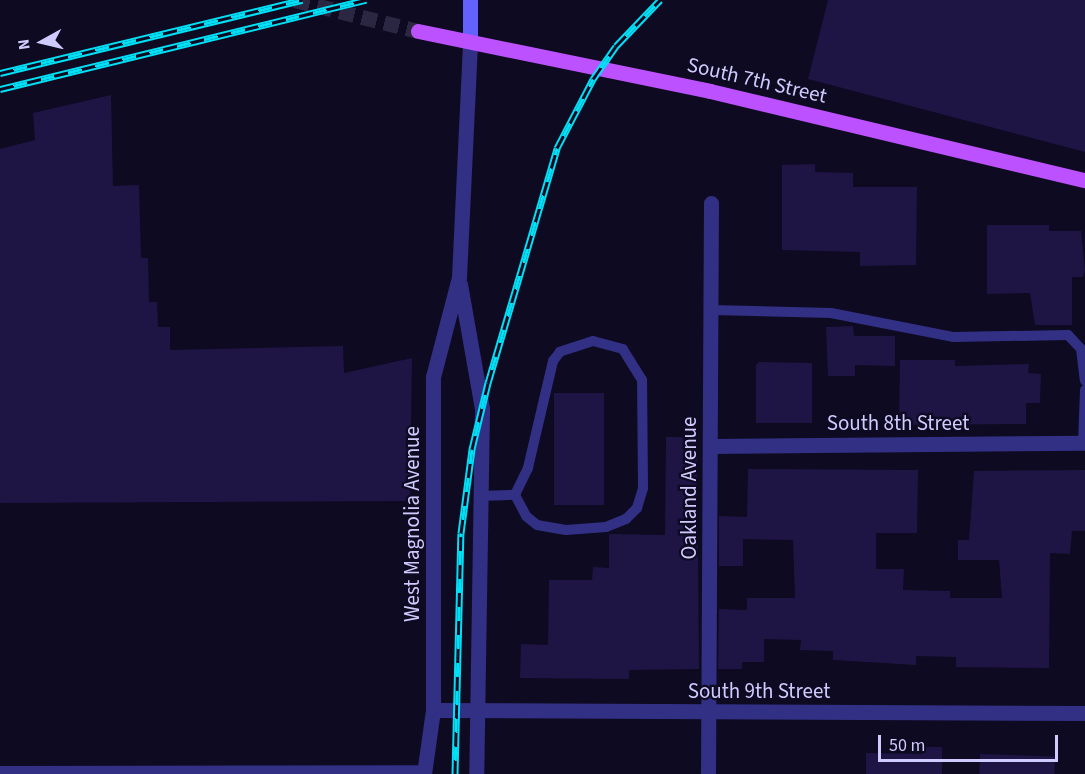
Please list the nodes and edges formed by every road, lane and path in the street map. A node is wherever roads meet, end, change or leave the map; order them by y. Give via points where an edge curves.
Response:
1 (470, 0) edge
2 (418, 32) tunnel mouth
3 (470, 41) junction
4 (1085, 180) edge
5 (711, 203) dead end
6 (459, 277) junction
7 (711, 310) junction
8 (1085, 381) edge
9 (1085, 390) edge
10 (1084, 443) edge
11 (711, 446) junction
12 (515, 495) junction
13 (480, 496) junction
14 (433, 710) junction
15 (476, 710) junction
16 (709, 712) junction
17 (1085, 713) edge
18 (0, 771) edge
19 (424, 772) edge
20 (476, 774) edge
21 (708, 774) edge

1 - 3 street, West Magnolia Avenue
2 - 3 main road, South 7th Street
3 - 4 main road, South 7th Street via 710,91
3 - 6 street, West Magnolia Avenue
5 - 7 street, Oakland Avenue
6 - 13 street, West Magnolia Avenue via 482,409
6 - 14 street, West Magnolia Avenue via 433,377
7 - 8 lane via 831,314 953,337 1068,335 1081,349
7 - 11 street, Oakland Avenue
9 - 10 lane
10 - 11 street, South 8th Street
11 - 16 street, Oakland Avenue
12 - 12 lane via 526,516 537,525 566,530 606,527 626,519 637,508 643,488 642,380 623,349 592,341 560,352 553,361 528,468
12 - 13 lane
13 - 15 street, West Magnolia Avenue
14 - 15 street, South 9th Street
14 - 19 street, West Magnolia Avenue
15 - 16 street, South 9th Street
15 - 20 street, West Magnolia Avenue
16 - 17 street, South 9th Street
16 - 21 street, Oakland Avenue
18 - 19 lane

